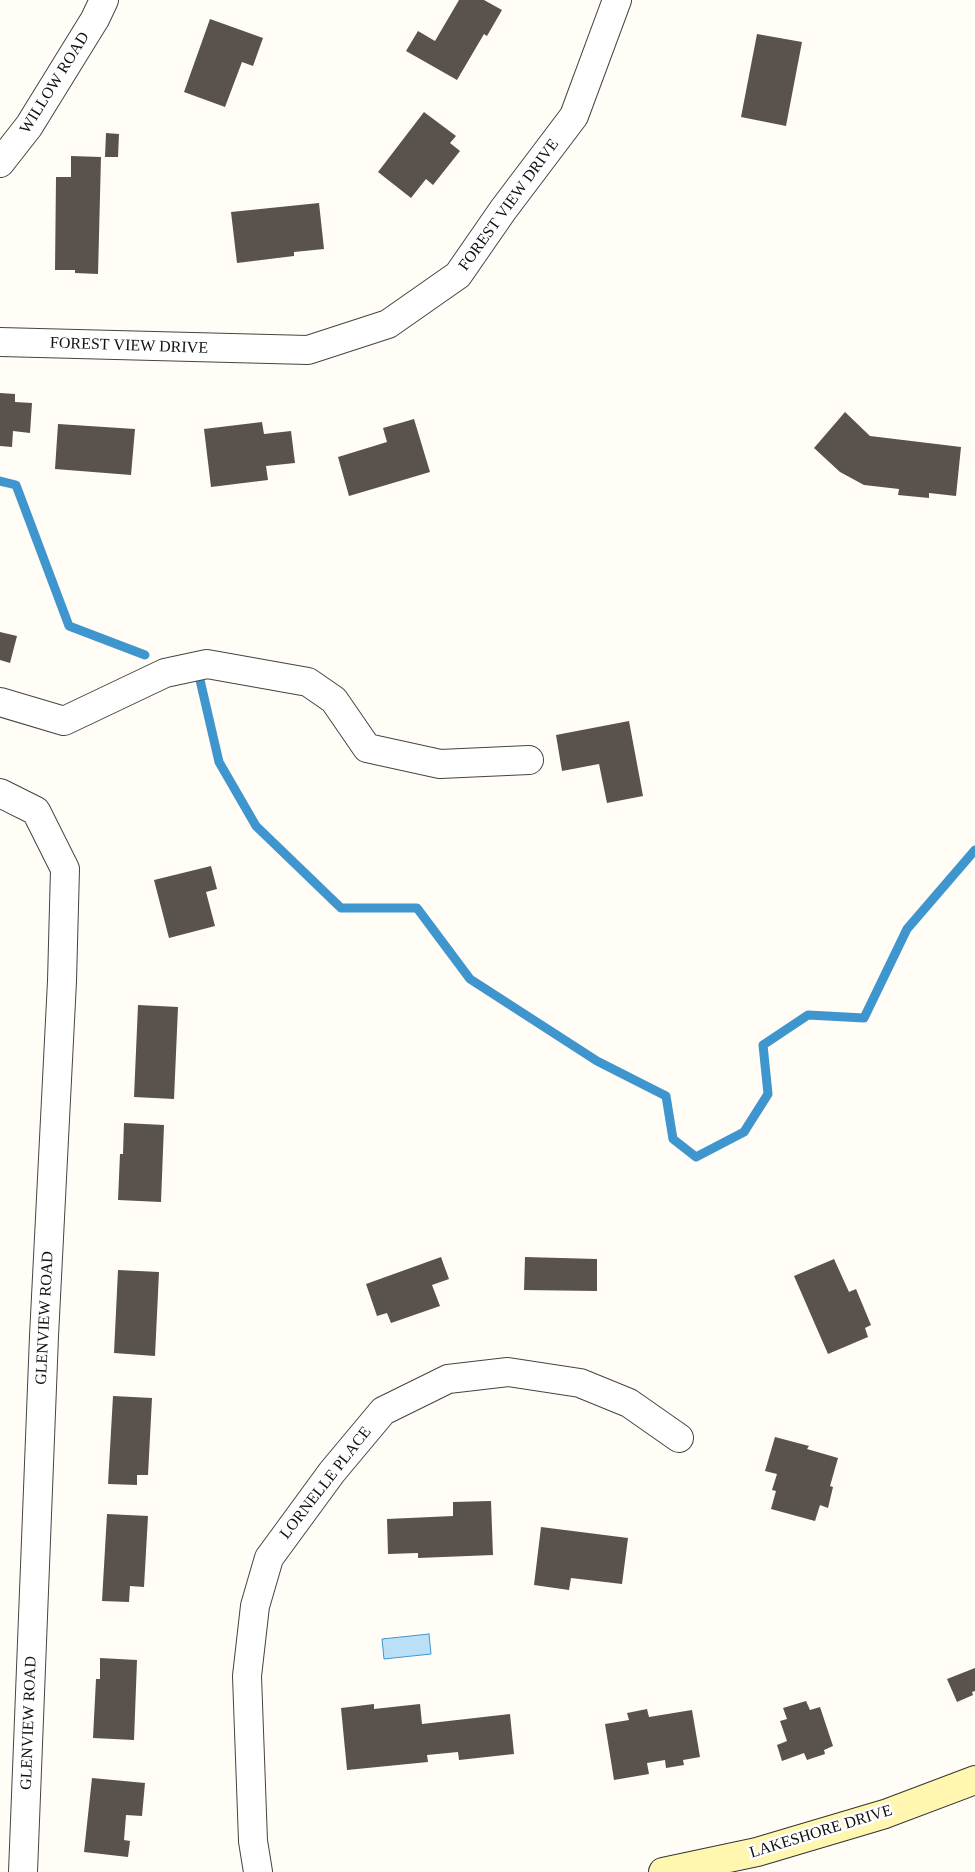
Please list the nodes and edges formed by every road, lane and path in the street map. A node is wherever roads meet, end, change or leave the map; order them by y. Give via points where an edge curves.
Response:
1 (104, 0) edge
2 (617, 0) edge
3 (0, 163) edge
4 (0, 342) edge
5 (0, 702) edge
6 (529, 760) dead end
7 (0, 793) edge
8 (679, 1438) dead end
9 (975, 1780) edge
10 (23, 1872) edge
11 (258, 1872) edge
12 (663, 1872) edge

1 - 3 street, WILLOW ROAD via 29,126
2 - 4 street, FOREST VIEW DRIVE via 574,116 458,275 388,324 308,350
5 - 6 street via 64,721 165,673 207,664 308,682 334,700 367,748 440,764
7 - 10 street, GLENVIEW ROAD via 36,811 65,869
8 - 11 street, LORNELLE PLACE via 630,1403 580,1383 508,1372 448,1379 383,1411 332,1472 269,1558 255,1606 247,1676 253,1841
9 - 12 street, LAKESHORE DRIVE via 885,1814 757,1852

